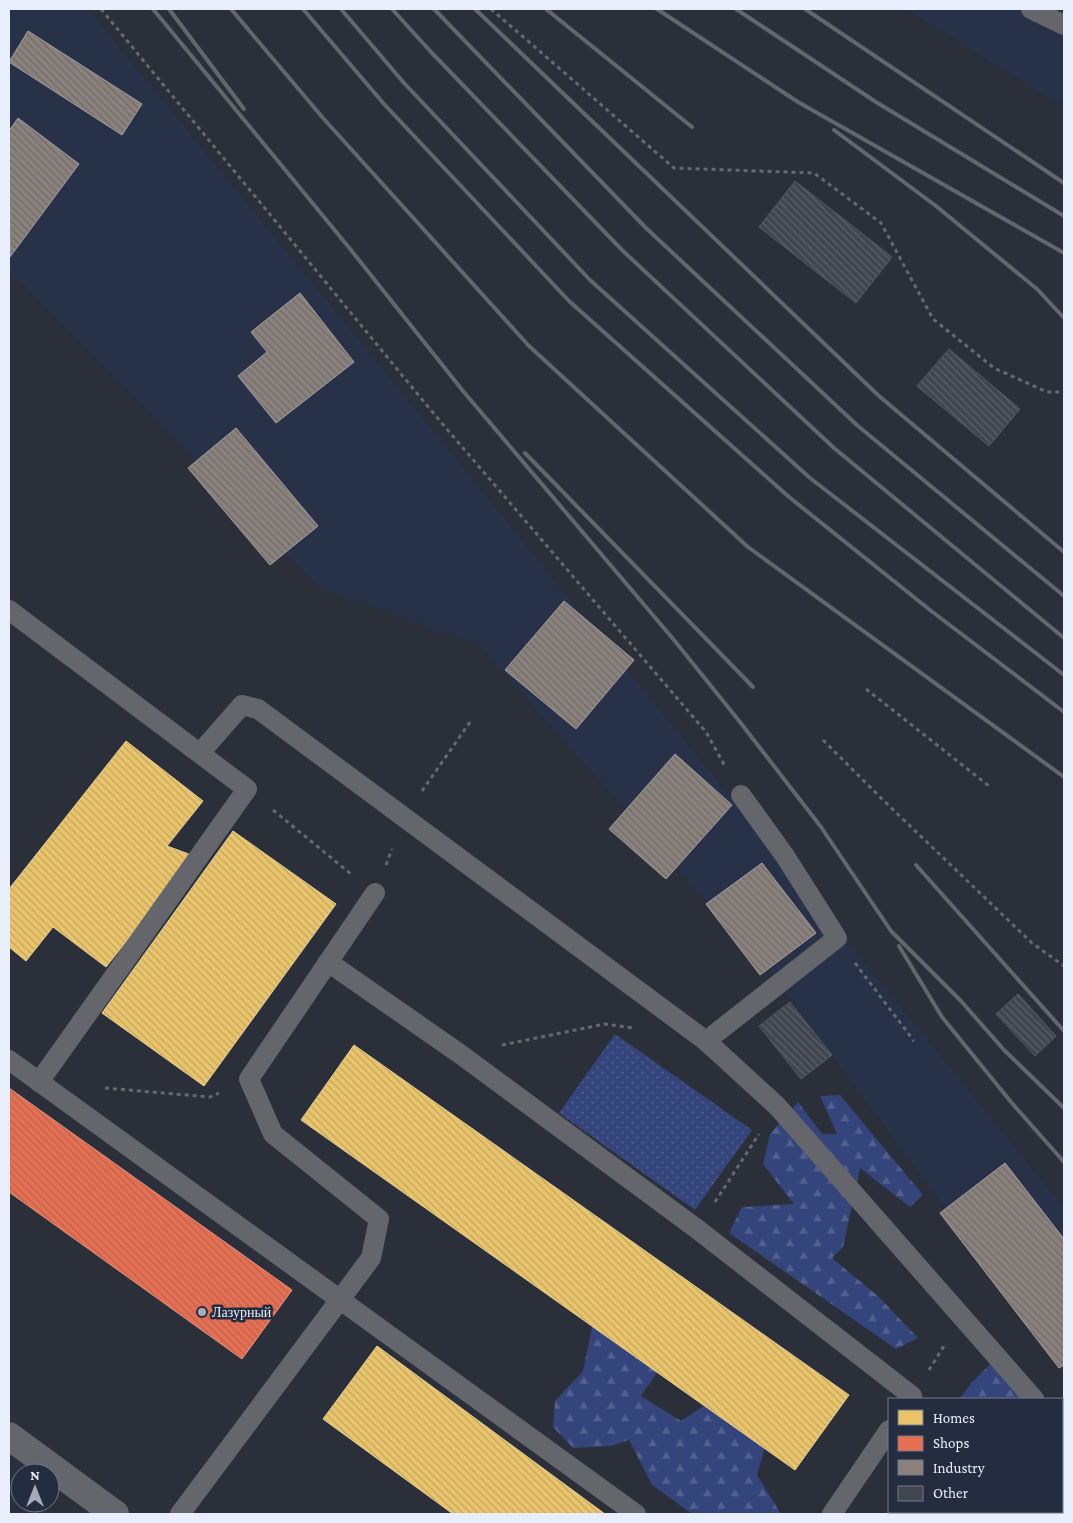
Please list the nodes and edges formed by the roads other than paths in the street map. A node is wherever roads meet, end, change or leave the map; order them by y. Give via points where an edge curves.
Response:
1 (1031, 9) edge
2 (1064, 25) edge
3 (9, 610) edge
4 (200, 753) junction
5 (741, 795) road end
6 (375, 893) road end
7 (328, 962) junction
8 (706, 1040) junction
9 (9, 1060) edge
10 (39, 1082) junction
11 (340, 1299) junction
12 (911, 1397) edge
13 (1033, 1398) edge
14 (888, 1431) edge
15 (9, 1436) edge
16 (116, 1514) edge
17 (180, 1514) edge
18 (636, 1514) edge
19 (832, 1514) edge

1 - 2 lane
3 - 4 lane
4 - 8 lane via 242,705 258,709
4 - 10 lane via 247,789
5 - 8 lane via 785,856 837,938
6 - 7 lane
7 - 11 lane via 249,1079 273,1134 379,1219 371,1258
7 - 12 lane via 460,1054 697,1229
8 - 13 lane via 777,1106
9 - 10 lane
10 - 11 lane
11 - 17 lane
11 - 18 lane
14 - 19 lane
15 - 16 street

